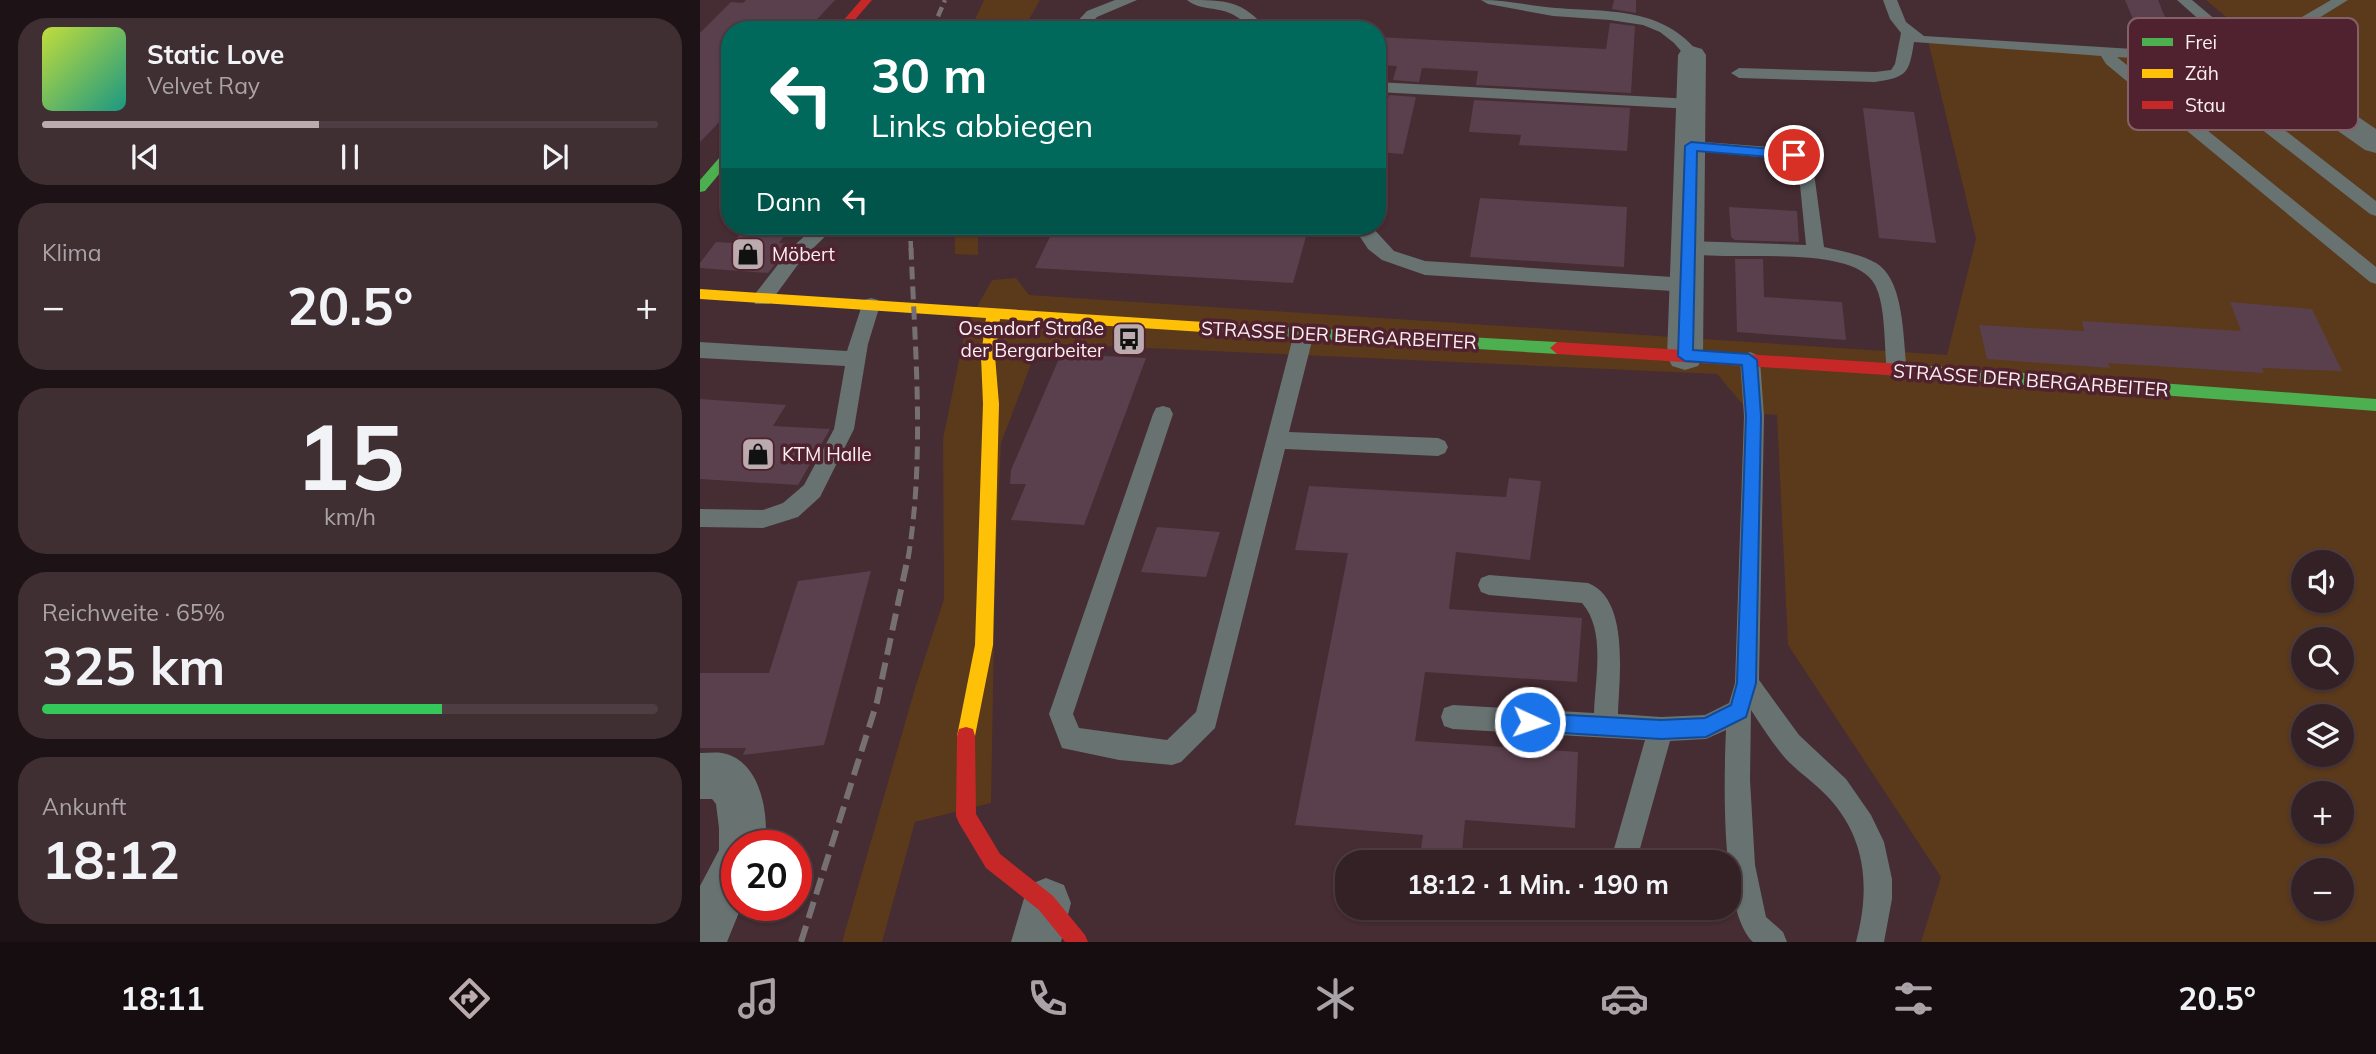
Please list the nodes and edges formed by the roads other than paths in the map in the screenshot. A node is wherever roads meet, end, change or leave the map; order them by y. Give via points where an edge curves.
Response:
1 (867, 0) edge
2 (1130, 0) edge
3 (1194, 0) edge
4 (1488, 0) edge
5 (1890, 0) edge
6 (2184, 0) edge
7 (2341, 0) edge
8 (2204, 18) edge
9 (2311, 18) edge
10 (848, 21) edge
11 (1084, 21) edge
12 (1253, 21) edge
13 (1909, 34) junction
14 (2107, 52) junction
15 (2128, 54) edge
16 (1692, 55) joint
17 (1739, 73) dead end
18 (2128, 75) edge
19 (1386, 87) edge
20 (1692, 104) junction
21 (2196, 130) edge
22 (2272, 130) edge
23 (2357, 130) edge
24 (2376, 143) edge
25 (1691, 146) junction
26 (721, 164) edge
27 (700, 188) edge
28 (2376, 210) edge
29 (817, 235) edge
30 (1368, 235) edge
31 (1689, 247) junction
32 (1815, 251) junction
33 (2376, 277) edge
34 (1688, 285) junction
35 (700, 295) edge
36 (762, 299) junction
37 (871, 305) junction
38 (993, 315) junction
39 (1304, 332) junction
40 (700, 350) edge
41 (1685, 356) junction
42 (856, 359) junction
43 (1749, 360) junction
44 (1897, 371) junction
45 (2376, 405) edge
46 (1163, 414) dead end
47 (1276, 440) junction
48 (1438, 447) dead end
49 (700, 518) edge
50 (1489, 585) dead end
51 (1746, 683) junction
52 (1739, 711) junction
53 (1453, 717) dead end
54 (1606, 726) junction
55 (1661, 729) junction
56 (700, 776) edge
57 (743, 830) edge
58 (1627, 850) edge
59 (721, 894) edge
60 (706, 922) edge
61 (1041, 922) edge
62 (1078, 942) edge
63 (1773, 942) edge
64 (1870, 942) edge

1 - 10 street
2 - 11 lane
3 - 12 lane via 1226,2 1242,8
4 - 16 lane via 1551,12 1633,17 1683,40
5 - 13 lane
6 - 8 lane
7 - 9 lane
13 - 14 lane via 1921,40
13 - 17 lane via 1903,65 1896,74
14 - 15 lane
14 - 18 lane
16 - 20 street
19 - 20 lane
20 - 25 street
21 - 33 lane
22 - 28 lane
23 - 24 street
25 - 31 street
25 - 32 lane via 1803,159
26 - 27 street
29 - 36 lane via 796,254
30 - 34 lane via 1394,262 1425,268
31 - 32 lane
31 - 34 street
32 - 44 lane via 1868,264 1883,279
34 - 41 street
35 - 36 street, STRASSE DER BERGARBEITER
36 - 37 street, STRASSE DER BERGARBEITER
37 - 38 street, STRASSE DER BERGARBEITER
37 - 42 lane
38 - 39 street, STRASSE DER BERGARBEITER
38 - 61 street via 988,356 991,404 984,645 964,744 966,817 993,861
39 - 41 street, STRASSE DER BERGARBEITER
39 - 47 lane
40 - 42 lane
41 - 43 street, STRASSE DER BERGARBEITER
42 - 49 lane via 844,429 812,491 790,510 763,519
43 - 44 street, STRASSE DER BERGARBEITER
43 - 51 lane via 1754,416
44 - 45 street, STRASSE DER BERGARBEITER
46 - 47 lane via 1061,714 1071,739 1172,753 1206,719
47 - 48 lane
50 - 54 lane via 1588,593 1601,608 1608,640
51 - 52 lane
51 - 64 lane via 1791,746 1836,788 1866,830 1880,869 1878,916
52 - 55 lane via 1706,727
52 - 63 lane via 1742,865 1755,924
53 - 54 lane
54 - 55 lane
55 - 58 lane
56 - 57 street via 723,776 738,794
59 - 60 street
61 - 62 street

